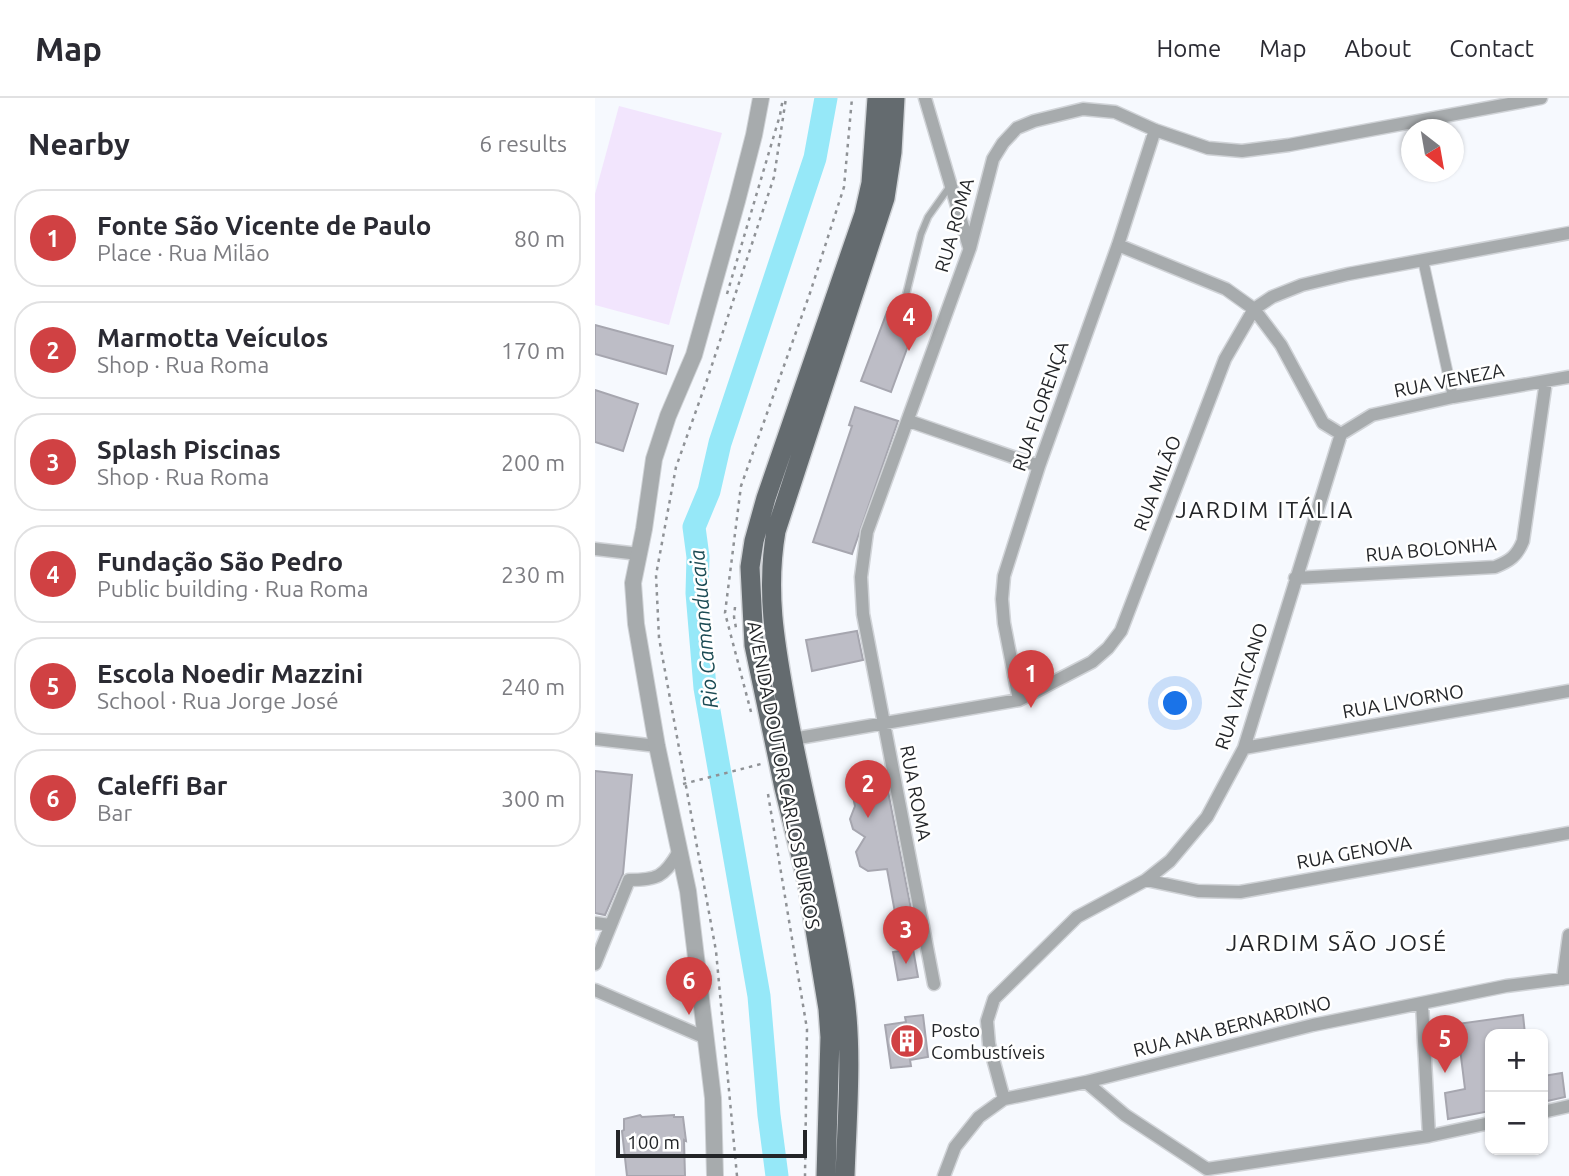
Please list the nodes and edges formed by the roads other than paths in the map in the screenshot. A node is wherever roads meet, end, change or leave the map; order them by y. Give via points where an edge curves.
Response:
1 (761, 98) edge
2 (877, 98) edge
3 (895, 98) edge
4 (925, 98) edge
5 (1541, 98) edge
6 (1155, 130) junction
7 (951, 184) junction
8 (1569, 233) edge
9 (1118, 245) junction
10 (969, 248) junction
11 (1423, 260) junction
12 (904, 303) dead end
13 (1254, 309) junction
14 (1569, 377) edge
15 (1546, 382) junction
16 (1453, 397) junction
17 (909, 421) junction
18 (1341, 434) junction
19 (1039, 466) junction
20 (595, 549) edge
21 (639, 554) junction
22 (1295, 578) junction
23 (1569, 691) edge
24 (1019, 701) junction
25 (883, 722) junction
26 (595, 739) edge
27 (783, 741) junction
28 (657, 746) junction
29 (1244, 748) junction
30 (1569, 834) edge
31 (678, 853) junction
32 (1146, 880) junction
33 (595, 923) edge
34 (610, 925) junction
35 (1569, 935) edge
36 (595, 964) edge
37 (1566, 978) edge
38 (934, 984) dead end
39 (595, 990) edge
40 (1422, 1003) junction
41 (706, 1038) junction
42 (1086, 1082) junction
43 (1004, 1099) junction
44 (1569, 1106) edge
45 (1548, 1111) edge
46 (1485, 1124) edge
47 (1429, 1136) junction
48 (715, 1176) edge
49 (826, 1176) edge
50 (845, 1176) edge
51 (944, 1176) edge

1 - 21 street via 694,355 654,459
2 - 27 main road, AVENIDA DOUTOR CARLOS BURGOS via 871,183 864,214 765,498 750,567 754,645
3 - 27 main road, AVENIDA DOUTOR CARLOS BURGOS via 885,198 770,562
4 - 7 street
5 - 6 street, RUA ROMA via 1242,151 1208,148
6 - 9 street, RUA FLORENÇA
6 - 10 street, RUA ROMA via 1115,112 1083,109 1017,128 993,159
7 - 10 street
7 - 12 lane via 921,234
8 - 11 street
9 - 13 street via 1226,289
9 - 19 street, RUA FLORENÇA
10 - 17 street, RUA ROMA
11 - 13 street via 1302,285
11 - 16 street
13 - 18 street via 1281,345 1323,423
13 - 24 street, RUA MILÃO via 1225,359 1121,631 1092,662
14 - 15 street, RUA VENEZA
15 - 16 street, RUA VENEZA
15 - 22 street, RUA BOLONHA via 1518,554 1495,567
16 - 18 street, RUA VENEZA via 1372,415
17 - 19 street
17 - 25 street, RUA ROMA via 867,532 861,577 863,614
18 - 22 street, RUA VATICANO
19 - 24 street, RUA FLORENÇA via 1004,576 1002,599
20 - 21 street
21 - 28 street via 633,583 636,624
22 - 29 street, RUA VATICANO
23 - 29 street, RUA LIVORNO
24 - 25 street, RUA MILÃO
25 - 27 street, RUA MILÃO
25 - 38 street, RUA ROMA
26 - 28 street
27 - 49 main road, AVENIDA DOUTOR CARLOS BURGOS via 769,767 807,881 828,1009
27 - 50 main road, AVENIDA DOUTOR CARLOS BURGOS via 836,944 848,1015
28 - 31 street
29 - 32 street, RUA VATICANO via 1206,817 1170,861
30 - 32 street, RUA GENOVA via 1240,892 1198,891
31 - 34 street via 667,872 649,880 629,880
31 - 41 street via 688,891
32 - 43 street, RUA VATICANO via 1077,916 994,999 987,1021 989,1044
33 - 34 street
34 - 36 street
35 - 37 street
37 - 40 street, RUA ANA BERNARDINO
39 - 41 street
40 - 42 street, RUA ANA BERNARDINO via 1313,1025
40 - 47 street
41 - 48 street
42 - 43 street, RUA ANA BERNARDINO
42 - 47 street via 1125,1115 1206,1169
43 - 51 street, RUA ANA BERNARDINO via 979,1117 955,1147
44 - 45 street
46 - 47 street

